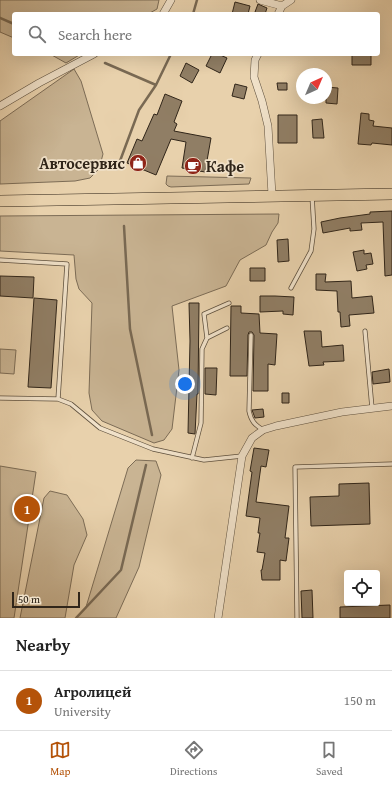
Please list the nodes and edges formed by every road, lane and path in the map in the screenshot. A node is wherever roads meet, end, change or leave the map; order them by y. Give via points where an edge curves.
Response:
1 (171, 0) edge
2 (260, 0) edge
3 (291, 0) edge
4 (282, 6) junction
5 (164, 12) edge
6 (279, 12) edge
7 (90, 56) edge
8 (257, 56) edge
9 (0, 104) edge
10 (392, 194) edge
11 (312, 195) junction
12 (272, 196) junction
13 (0, 201) edge
14 (0, 260) edge
15 (291, 288) dead end
16 (229, 303) dead end
17 (227, 328) dead end
18 (365, 331) dead end
19 (251, 335) dead end
20 (208, 338) junction
21 (0, 398) edge
22 (58, 399) junction
23 (392, 406) edge
24 (372, 408) junction
25 (263, 430) junction
26 (242, 456) junction
27 (192, 458) junction
28 (392, 464) edge
29 (218, 618) edge
30 (297, 618) edge

1 - 5 street
2 - 4 street
3 - 4 street
4 - 6 street
7 - 9 street
8 - 12 street via 254,77 268,126
10 - 11 main road
11 - 12 main road
11 - 15 lane via 314,229 311,251
12 - 13 main road
14 - 22 lane via 67,264
16 - 20 lane via 204,314
17 - 20 lane
18 - 24 lane
19 - 25 lane via 249,411 250,418
20 - 27 lane via 202,349 201,423
21 - 22 lane
22 - 27 lane via 71,404 100,428 153,449
23 - 24 street
24 - 25 street via 335,413
25 - 26 street via 252,438
26 - 27 lane via 204,460
26 - 29 street
28 - 30 lane via 295,467

